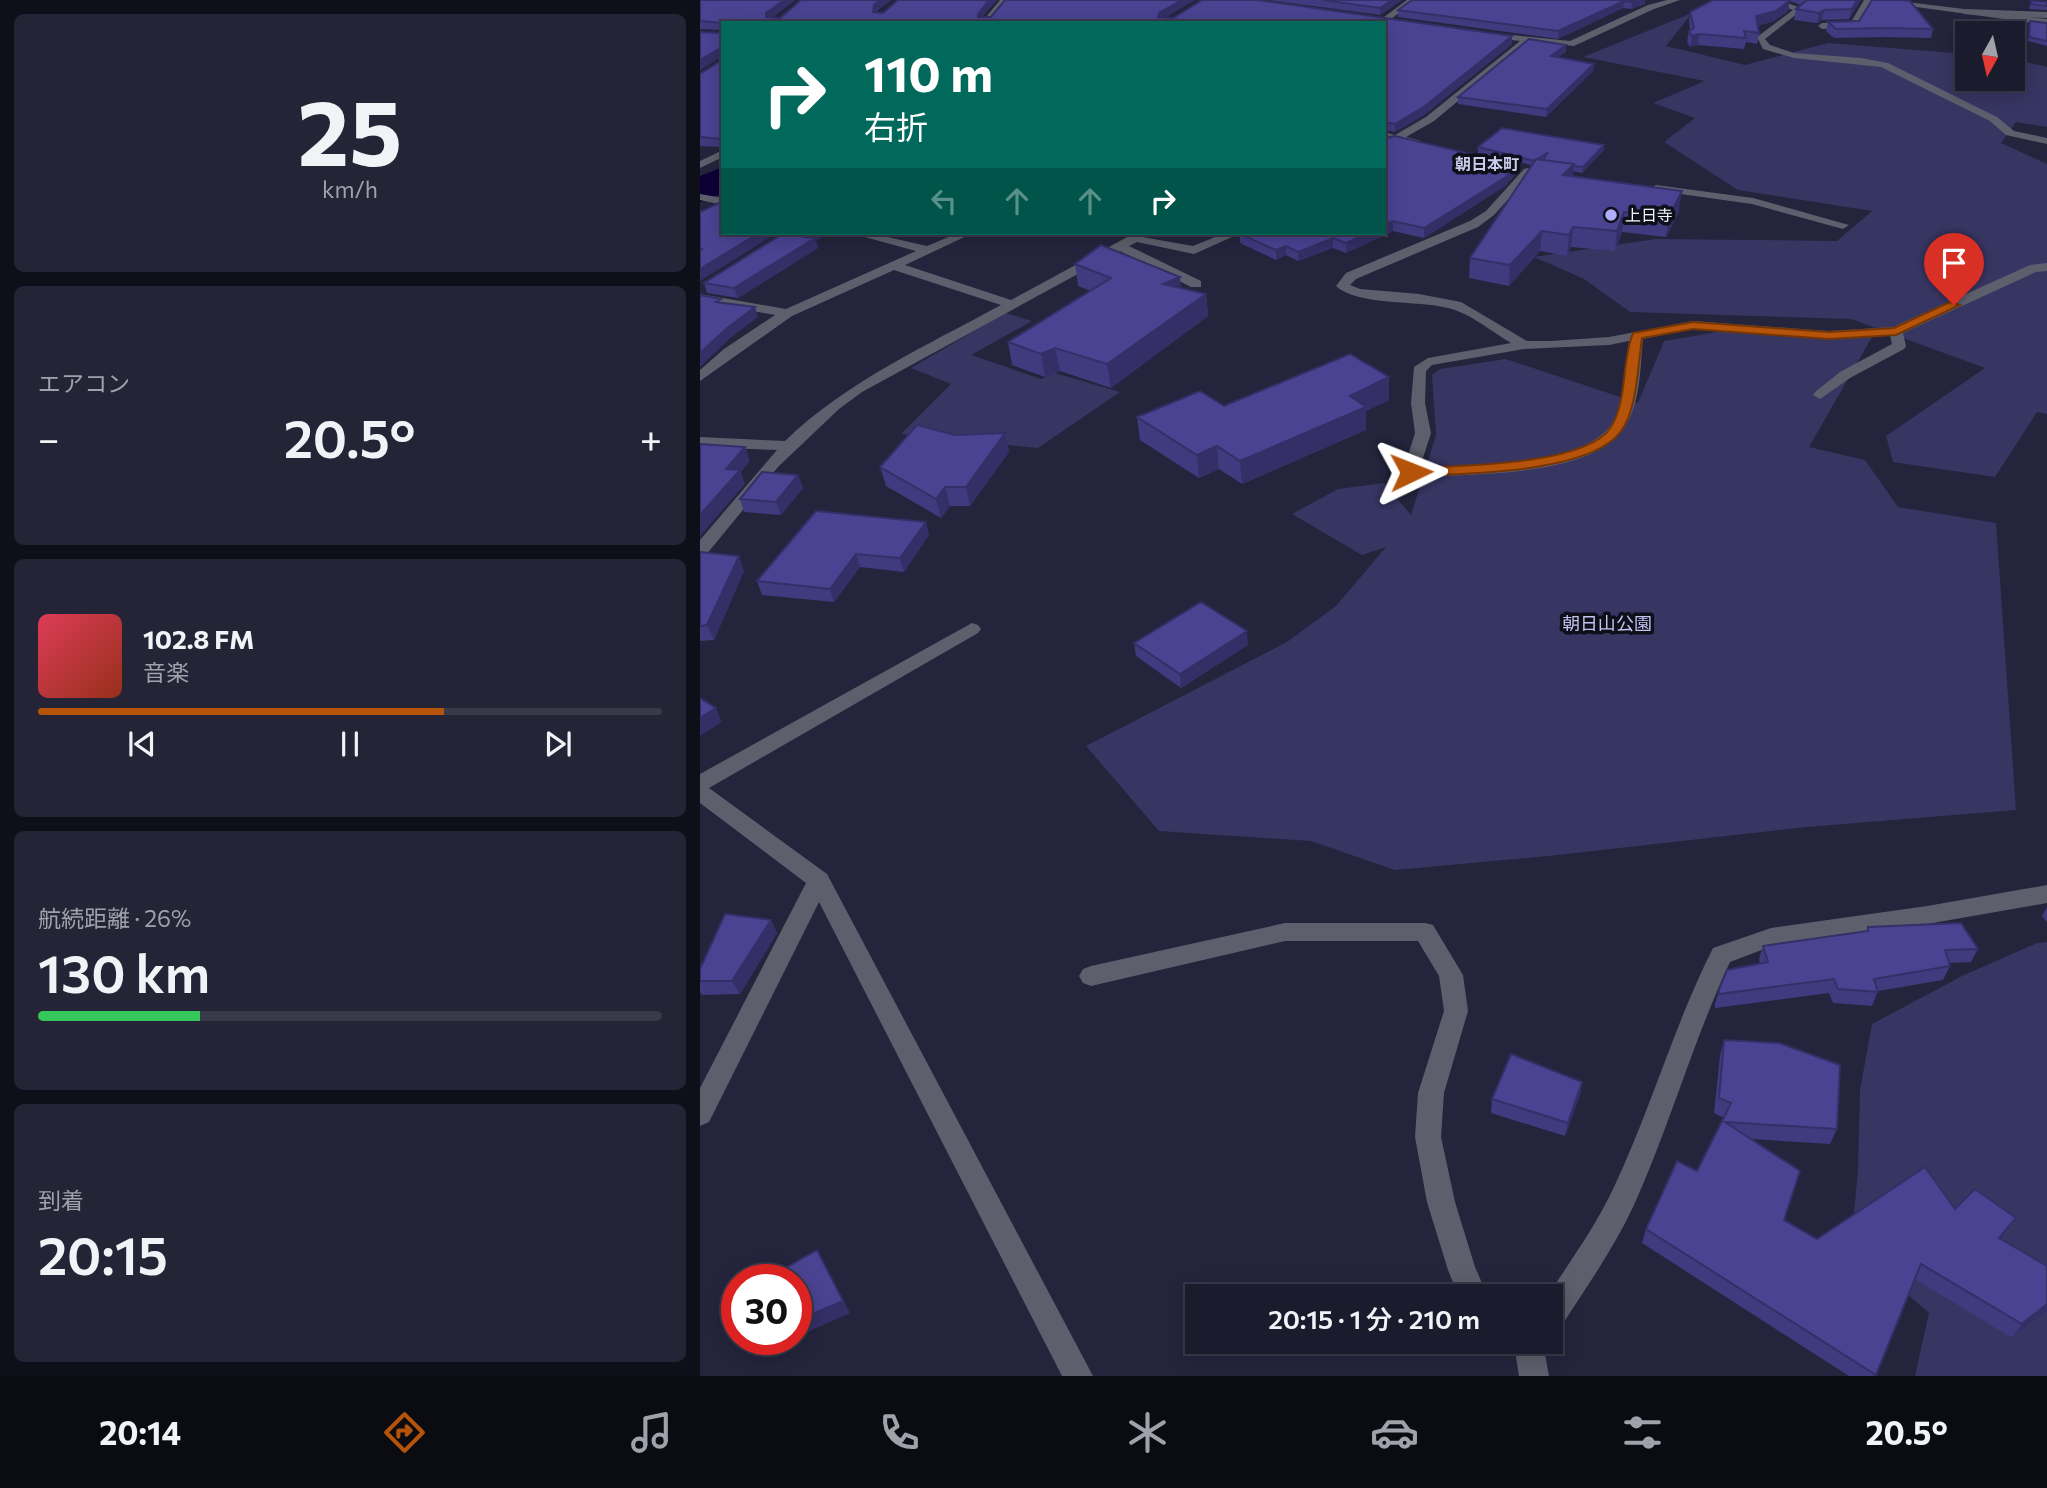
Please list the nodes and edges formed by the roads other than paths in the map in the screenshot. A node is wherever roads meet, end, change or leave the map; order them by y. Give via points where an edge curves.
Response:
1 (1005, 0) edge
2 (1413, 0) edge
3 (1645, 0) edge
4 (1676, 0) edge
5 (1771, 0) edge
6 (1869, 0) edge
7 (1667, 1) edge
8 (1966, 12) junction
9 (2047, 15) edge
10 (987, 21) edge
11 (1378, 21) edge
12 (1386, 21) edge
13 (1396, 22) edge
14 (2047, 22) edge
15 (1822, 26) edge
16 (1474, 33) edge
17 (1526, 40) junction
18 (1386, 135) edge
19 (1397, 138) junction
20 (2047, 141) edge
21 (1386, 145) edge
22 (1423, 145) edge
23 (721, 154) edge
24 (700, 165) edge
25 (1528, 171) edge
26 (1647, 187) edge
27 (700, 197) edge
28 (718, 203) edge
29 (1843, 225) dead end
30 (864, 235) edge
31 (962, 235) edge
32 (1230, 235) edge
33 (1120, 246) junction
34 (928, 250) junction
35 (894, 266) junction
36 (2047, 267) edge
37 (1196, 285) dead end
38 (700, 298) edge
39 (1010, 304) junction
40 (787, 313) junction
41 (1896, 331) junction
42 (1637, 335) junction
43 (1524, 345) junction
44 (700, 377) edge
45 (1819, 395) dead end
46 (700, 442) edge
47 (787, 446) junction
48 (700, 551) edge
49 (972, 629) dead end
50 (700, 783) edge
51 (700, 792) edge
52 (819, 880) junction
53 (2047, 894) edge
54 (1091, 976) dead end
55 (700, 1114) edge
56 (1468, 1284) edge
57 (1563, 1297) edge
58 (1079, 1376) edge

1 - 10 street
2 - 11 street
3 - 7 street
4 - 7 street
5 - 20 street via 1799,9 1760,39 1772,50 1895,69 2009,132
6 - 8 street
6 - 15 street via 1854,25
7 - 17 street via 1571,44
8 - 9 street
8 - 14 street
12 - 13 street
16 - 17 street
17 - 19 street via 1430,119
18 - 19 street
19 - 21 street
19 - 22 street
23 - 24 street
25 - 43 street via 1474,224 1351,276 1342,286 1357,293 1456,305
26 - 29 street via 1753,201
27 - 28 street
30 - 34 street
31 - 34 street
32 - 33 street via 1194,250 1135,238
33 - 37 street
33 - 39 street
34 - 35 street
35 - 39 street
35 - 40 street
36 - 41 street via 2034,268
38 - 40 street
39 - 47 street via 830,406
40 - 44 street
41 - 42 street via 1829,335 1693,325
41 - 45 street via 1899,346
42 - 43 street via 1609,341
42 - 43 street via 1625,406 1616,430 1595,446 1556,460 1404,473 1423,433 1419,370 1429,362
46 - 47 street
47 - 48 street
49 - 50 street
51 - 52 street
52 - 55 street
52 - 58 street
53 - 57 street via 1771,937 1721,955 1701,995 1624,1196
54 - 56 street via 1285,932 1425,932 1451,975 1456,1011 1431,1093 1428,1137 1441,1202

